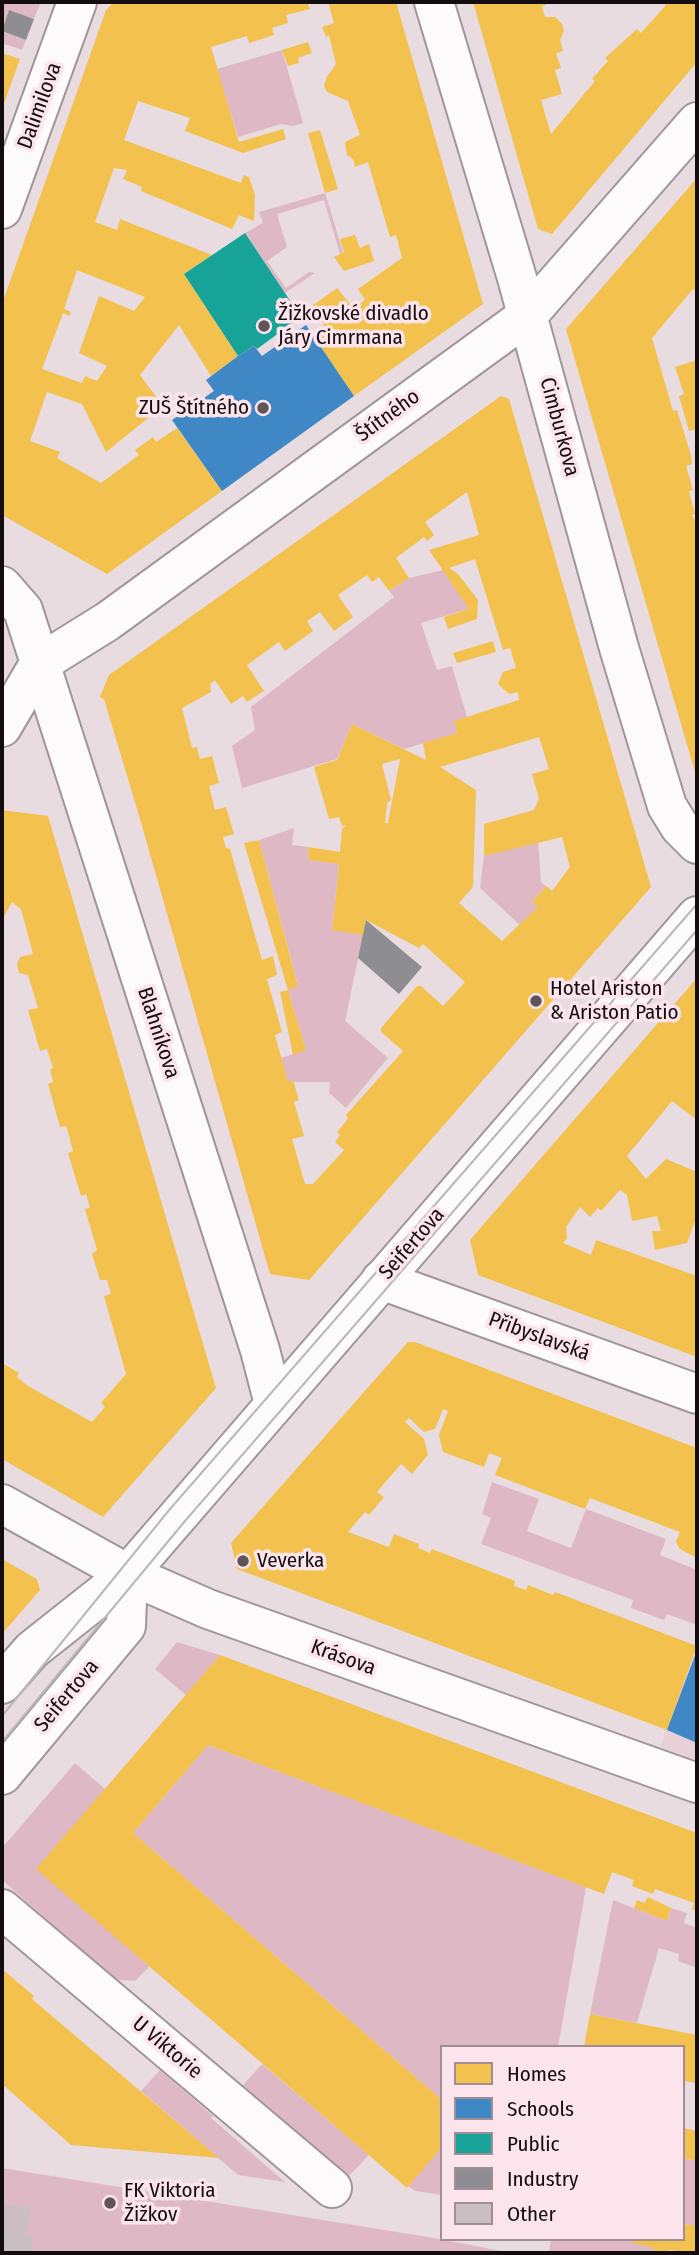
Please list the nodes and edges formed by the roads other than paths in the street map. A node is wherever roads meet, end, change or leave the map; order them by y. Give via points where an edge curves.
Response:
1 (77, 2) edge
2 (434, 2) edge
3 (697, 122) edge
4 (2, 209) edge
5 (528, 315) junction
6 (2, 586) edge
7 (39, 664) junction
8 (2, 727) edge
9 (697, 844) edge
10 (697, 916) edge
11 (381, 1280) junction
12 (697, 1394) edge
13 (274, 1404) junction
14 (2, 1504) edge
15 (128, 1574) junction
16 (2, 1684) edge
17 (2, 1775) edge
18 (697, 1783) edge
19 (2, 1909) edge
20 (332, 2188) dead end

1 - 4 street, Dalimilova
2 - 5 street, Cimburkova
3 - 5 street, Štítného
5 - 7 street, Štítného via 108,621
5 - 9 street, Cimburkova via 667,806
6 - 7 street, Blahníkova via 23,610
7 - 8 street
7 - 13 street, Blahníkova
10 - 11 street, Seifertova
11 - 12 street, Přibyslavská
11 - 13 street, Seifertova
13 - 15 street, Seifertova
14 - 15 street, Krásova
15 - 16 street, Seifertova via 32,1650
15 - 17 street, Seifertova via 126,1626
15 - 18 street, Krásova via 344,1659
19 - 20 street, U Viktorie

